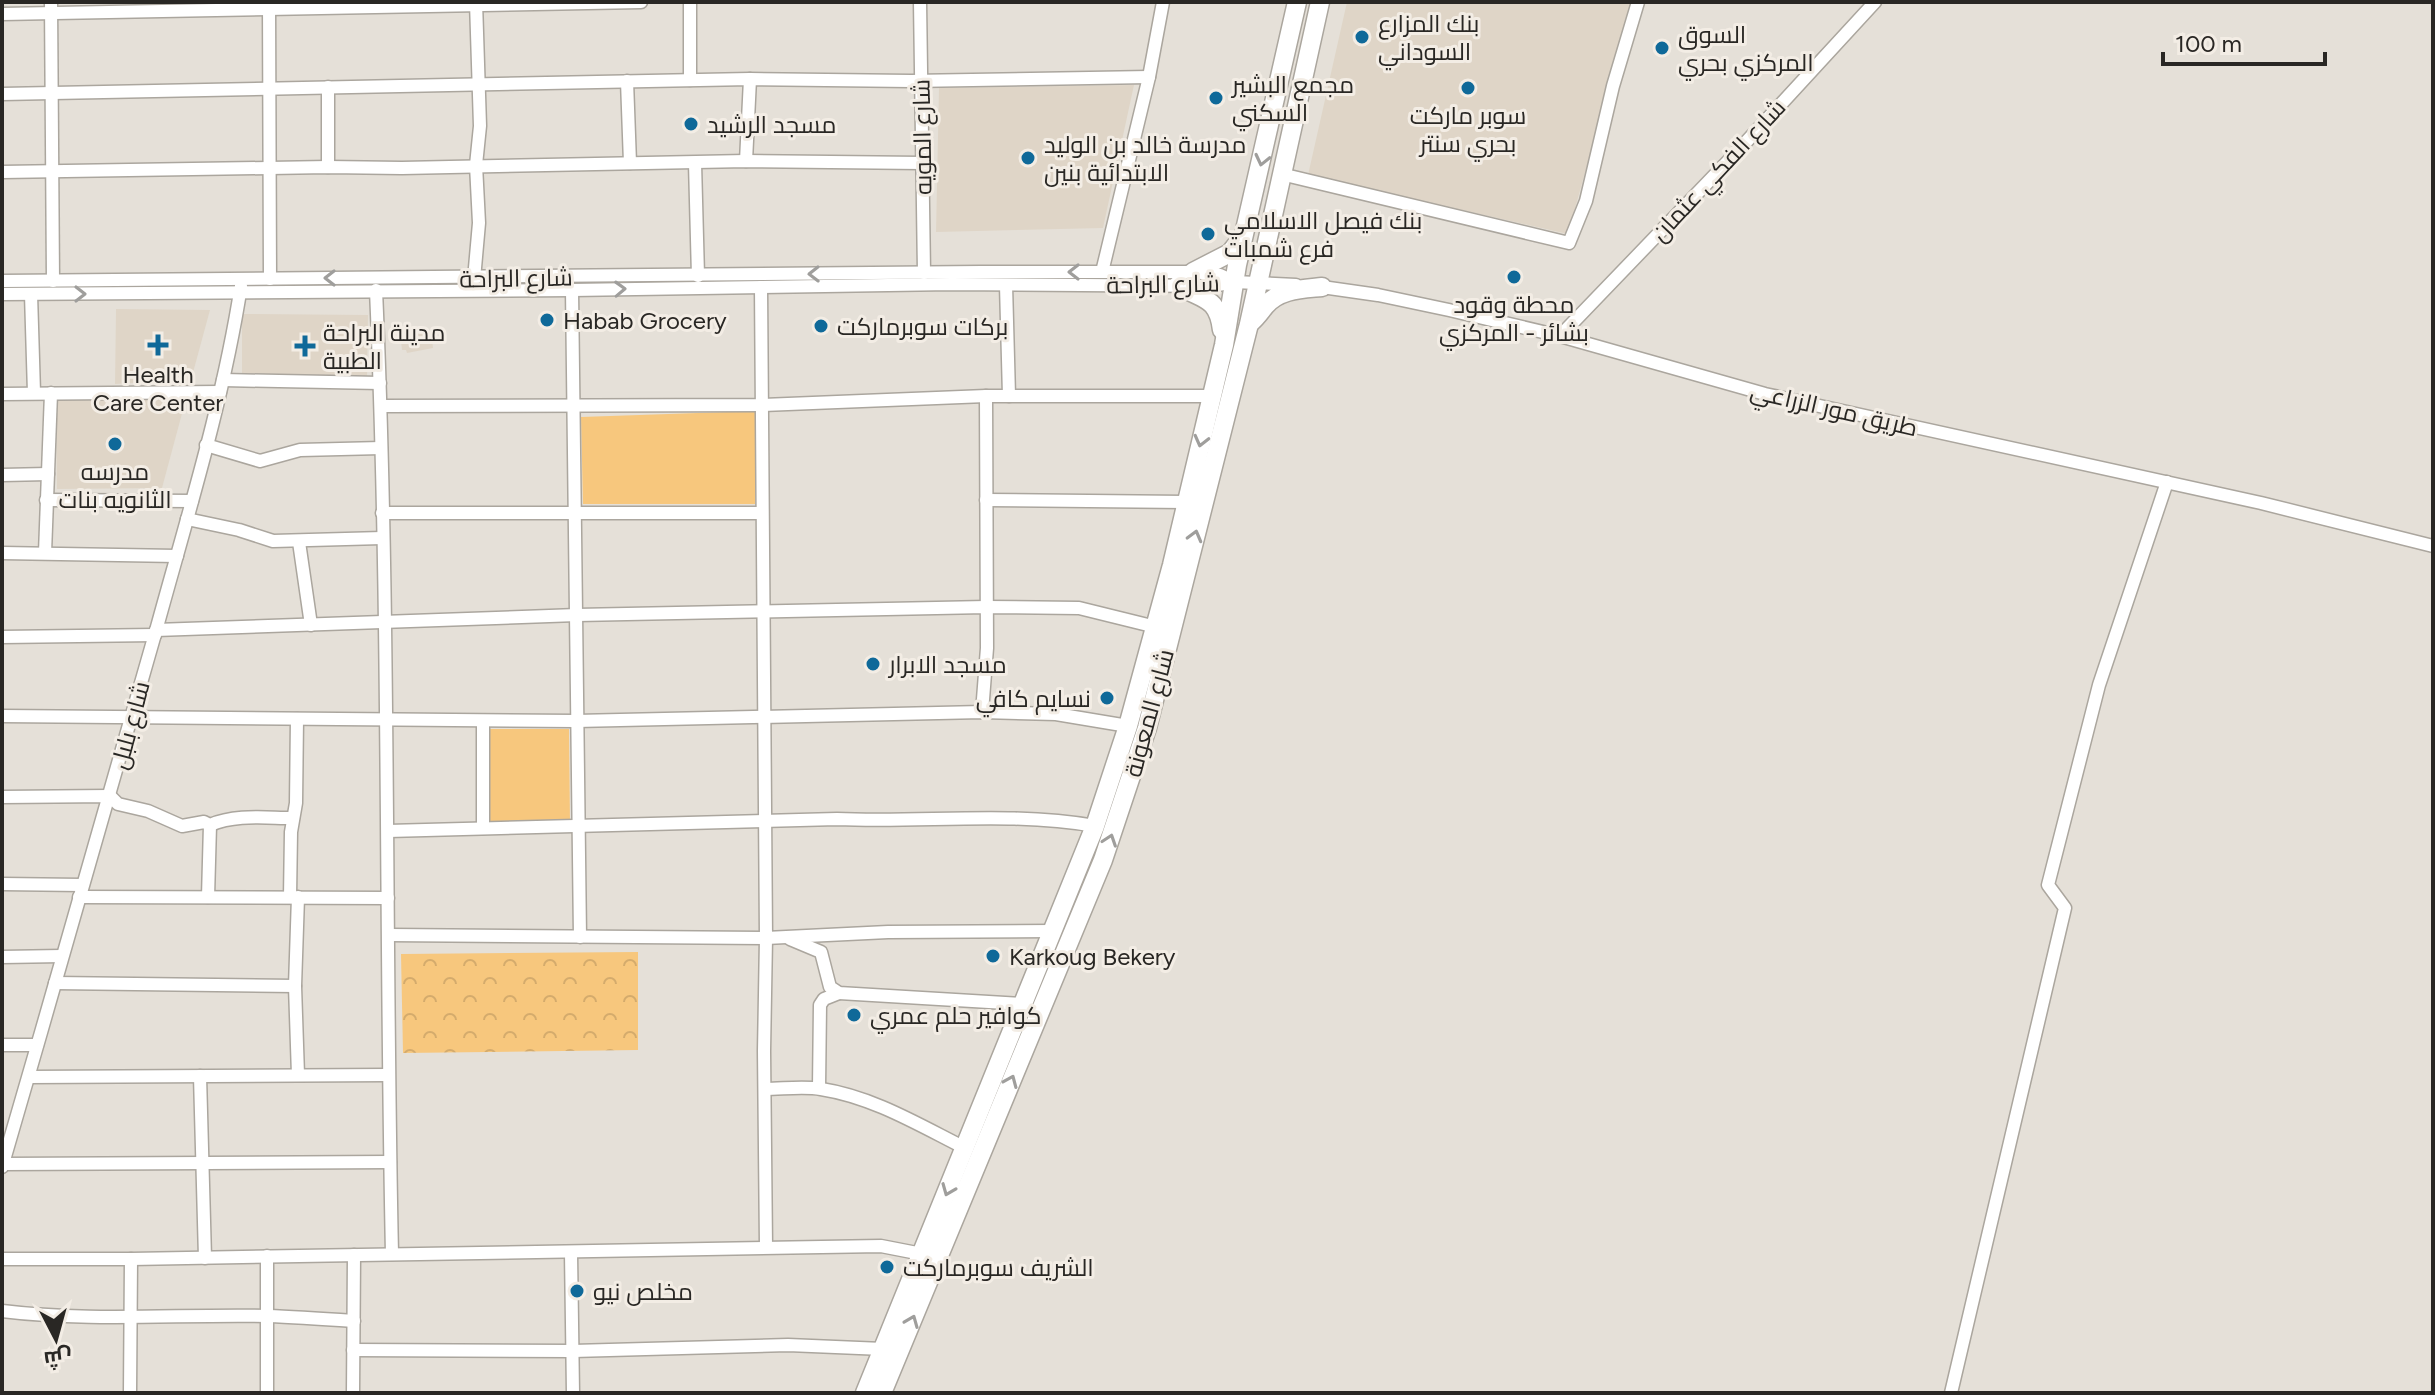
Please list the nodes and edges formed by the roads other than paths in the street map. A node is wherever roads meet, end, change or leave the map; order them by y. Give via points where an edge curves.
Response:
1 (641, 2) edge
2 (690, 2) edge
3 (920, 2) edge
4 (1163, 2) edge
5 (1297, 2) edge
6 (1320, 2) edge
7 (1638, 2) edge
8 (1875, 2) edge
9 (476, 4) edge
10 (269, 6) edge
11 (51, 8) edge
12 (2, 14) edge
13 (1149, 77) junction
14 (750, 79) junction
15 (690, 80) junction
16 (627, 81) junction
17 (922, 81) junction
18 (480, 83) junction
19 (328, 87) junction
20 (271, 89) junction
21 (53, 93) junction
22 (2, 94) edge
23 (746, 161) junction
24 (630, 163) junction
25 (695, 163) junction
26 (922, 163) junction
27 (476, 165) junction
28 (328, 167) junction
29 (268, 168) junction
30 (2, 172) edge
31 (52, 172) junction
32 (1281, 174) junction
33 (1246, 230) junction
34 (1102, 272) junction
35 (1193, 272) junction
36 (924, 273) junction
37 (698, 276) junction
38 (270, 279) junction
39 (474, 279) junction
40 (2, 281) edge
41 (53, 281) junction
42 (1235, 282) junction
43 (1258, 283) junction
44 (1006, 285) junction
45 (1178, 285) junction
46 (241, 286) junction
47 (761, 287) junction
48 (1322, 287) junction
49 (376, 290) junction
50 (572, 290) junction
51 (2, 294) edge
52 (31, 294) junction
53 (1249, 324) junction
54 (1560, 336) junction
55 (1224, 345) junction
56 (380, 383) junction
57 (221, 386) junction
58 (34, 393) junction
59 (51, 393) junction
60 (2, 394) edge
61 (986, 396) junction
62 (1009, 396) junction
63 (1212, 396) junction
64 (763, 405) junction
65 (381, 406) junction
66 (574, 407) junction
67 (206, 445) junction
68 (381, 448) junction
69 (48, 474) junction
70 (2, 475) edge
71 (2167, 482) junction
72 (46, 500) junction
73 (986, 500) junction
74 (192, 501) junction
75 (1186, 502) junction
76 (576, 512) junction
77 (382, 513) junction
78 (762, 513) junction
79 (187, 519) junction
80 (382, 538) junction
81 (299, 542) junction
82 (2433, 546) edge
83 (2, 553) edge
84 (45, 553) junction
85 (177, 556) junction
86 (986, 607) junction
87 (763, 611) junction
88 (577, 615) junction
89 (384, 623) junction
90 (311, 625) junction
91 (1156, 627) junction
92 (155, 632) junction
93 (2, 637) edge
94 (982, 712) junction
95 (2, 716) edge
96 (133, 716) junction
97 (297, 719) junction
98 (764, 719) junction
99 (385, 720) junction
100 (483, 721) junction
101 (576, 721) junction
102 (1128, 726) junction
103 (110, 796) junction
104 (2, 797) edge
105 (293, 818) junction
106 (766, 822) junction
107 (210, 825) junction
108 (1095, 826) junction
109 (578, 827) junction
110 (483, 828) junction
111 (388, 831) junction
112 (2, 884) edge
113 (80, 891) junction
114 (208, 897) junction
115 (294, 897) junction
116 (388, 898) junction
117 (1053, 931) junction
118 (389, 935) junction
119 (580, 937) junction
120 (785, 937) junction
121 (766, 938) junction
122 (62, 956) junction
123 (2, 957) edge
124 (55, 983) junction
125 (295, 986) junction
126 (839, 993) junction
127 (1023, 1004) junction
128 (2, 1045) edge
129 (37, 1045) junction
130 (298, 1075) junction
131 (388, 1075) junction
132 (200, 1076) junction
133 (29, 1077) junction
134 (819, 1088) junction
135 (765, 1089) junction
136 (965, 1148) junction
137 (390, 1162) junction
138 (204, 1163) junction
139 (2, 1166) edge
140 (766, 1247) junction
141 (571, 1253) junction
142 (392, 1254) junction
143 (922, 1254) junction
144 (354, 1255) junction
145 (267, 1256) junction
146 (205, 1258) junction
147 (2, 1259) edge
148 (131, 1259) junction
149 (2, 1311) edge
150 (267, 1316) junction
151 (130, 1318) junction
152 (354, 1321) junction
153 (883, 1349) junction
154 (353, 1350) junction
155 (573, 1351) junction
156 (130, 1393) edge
157 (267, 1393) edge
158 (353, 1393) edge
159 (573, 1393) edge
160 (865, 1393) edge
161 (882, 1393) edge
162 (1951, 1393) edge

1 - 9 street
2 - 15 street
3 - 17 street, شارع المويه
4 - 13 street
5 -> 33 highway, شارع المعونة
6 - 32 highway, شارع المعونة
7 - 32 street via 1586,201 1569,243
8 - 54 street, شارع الفكي عثمان
9 - 10 street
9 - 18 street
10 - 11 street
10 - 20 street
11 - 12 street
11 - 21 street
13 - 17 street
13 - 34 street
14 - 15 street
14 - 17 street
14 - 23 street
15 - 16 street
16 - 18 street
16 - 24 street
17 - 26 street, شارع المويه
18 - 19 street
18 - 27 street
19 - 20 street
19 - 28 street
20 - 21 street
20 - 29 street
21 - 22 street
21 - 31 street
23 - 25 street
23 - 26 street
24 - 25 street
24 - 27 street
25 - 37 street
26 - 36 street, شارع المويه
27 - 28 street
27 - 39 street via 479,223
28 - 29 street
29 - 31 street
29 - 38 street
30 - 31 street
31 - 41 street
32 - 43 highway, شارع المعونة
33 - 35 highway via 1230,253
33 - 42 highway, شارع المعونة
34 - 35 street, شارع البراحة
34 -> 36 street, شارع البراحة
35 - 42 street, شارع البراحة
36 -> 37 street, شارع البراحة
37 - 39 street, شارع البراحة
39 -> 38 street, شارع البراحة
38 - 46 street, شارع البراحة
40 - 41 street, شارع البراحة
41 - 46 street, شارع البراحة
42 - 43 street, طريق مور الزراعي
42 - 45 street, شارع البراحة
42 - 55 highway, شارع المعونة
43 - 48 street, طريق مور الزراعي
43 - 53 highway, شارع المعونة
44 - 45 street, شارع البراحة
44 - 47 street, شارع البراحة
44 - 62 street
45 - 55 highway via 1218,310
46 - 49 street, شارع البراحة
52 -> 46 street, شارع البراحة
46 - 57 street, شارع بلبل
50 -> 47 street, شارع البراحة
47 - 64 street
48 - 53 highway via 1278,295
48 - 54 street, طريق مور الزراعي
49 - 50 street, شارع البراحة
49 - 56 street
50 - 66 street
51 - 52 street, شارع البراحة
52 - 58 street
161 -> 53 highway, شارع المعونة via 1097,874 1132,777
54 - 71 street, طريق مور الزراعي via 1765,394
55 - 63 highway, شارع المعونة
56 - 57 street
56 - 65 street
57 - 59 street
57 - 67 street, شارع بلبل
58 - 59 street
58 - 60 street
59 - 69 street
61 - 62 street
61 - 64 street
61 - 73 street
62 - 63 street
63 -> 75 highway, شارع المعونة
64 - 66 street
64 - 78 street
65 - 66 street
65 - 68 street
66 - 76 street
67 - 68 street via 260,461 300,450
67 - 74 street, شارع بلبل
68 - 77 street
69 - 70 street
69 - 72 street
71 - 82 street, طريق مور الزراعي
71 - 162 street via 2099,685 2048,885 2065,908
72 - 74 street
72 - 84 street
73 - 75 street
73 - 86 street
74 - 79 street, شارع بلبل
75 - 91 highway, شارع المعونة
76 - 77 street
76 - 78 street
76 - 88 street
77 - 80 street
78 - 87 street
79 - 81 street via 273,541
79 - 85 street, شارع بلبل
80 - 81 street
80 - 89 street
81 - 90 street
83 - 84 street
84 - 85 street
85 - 92 street, شارع بلبل
86 - 87 street
86 - 91 street via 1079,608
86 - 94 street
87 - 88 street
87 - 98 street
88 - 89 street
88 - 101 street
89 - 90 street
89 - 99 street
90 - 92 street
91 - 102 highway, شارع المعونة
92 - 93 street
92 - 96 street, شارع بلبل
94 - 98 street
94 - 102 street via 1056,714
95 - 96 street
96 - 97 street
96 - 103 street, شارع بلبل
97 - 99 street
97 - 105 street
98 - 101 street
98 - 106 street
99 - 100 street
99 - 111 street
100 - 101 street
100 - 110 street
101 - 109 street
102 - 108 highway, شارع المعونة
103 - 104 street
103 - 107 street via 118,804 182,826
103 - 113 street, شارع بلبل
105 - 107 street via 242,817
105 - 115 street
106 - 108 street via 1050,818
106 - 109 street
106 - 121 street
107 - 114 street
108 - 117 highway, شارع المعونة
109 - 110 street
109 - 119 street
110 - 111 street
111 - 116 street
112 - 113 street
113 - 114 street
113 - 122 street, شارع بلبل
114 - 115 street
115 - 116 street
115 - 125 street
116 - 118 street
117 - 120 street
117 - 127 highway, شارع المعونة
118 - 119 street
118 - 131 street
119 - 121 street
120 - 121 street
120 - 126 street via 821,952 830,987
121 - 135 street
122 - 123 street
122 - 124 street, شارع بلبل
124 - 125 street
124 - 129 street, شارع بلبل
125 - 130 street
126 - 127 street
126 - 134 street via 820,1005
127 - 136 highway, شارع المعونة
128 - 129 street
129 - 133 street, شارع بلبل
130 - 131 street
130 - 132 street
131 - 137 street
132 - 133 street
132 - 138 street
133 - 139 street, شارع بلبل
134 - 135 street
134 - 136 street via 882,1107
135 - 140 street
136 -> 143 highway, شارع المعونة
137 - 138 street
137 - 142 street
138 - 139 street
138 - 146 street
140 - 141 street
140 - 143 street via 881,1246
141 - 142 street
141 - 155 street
142 - 144 street
143 - 153 highway, شارع المعونة
144 - 145 street
144 - 152 street
145 - 146 street
145 - 150 street
146 - 148 street
147 - 148 street
148 - 151 street
149 - 151 street
150 - 151 street
150 - 152 street
150 - 157 street
151 - 156 street
152 - 154 street
153 - 155 street via 788,1345
153 - 160 highway, شارع المعونة
154 - 155 street
154 - 158 street
155 - 159 street

